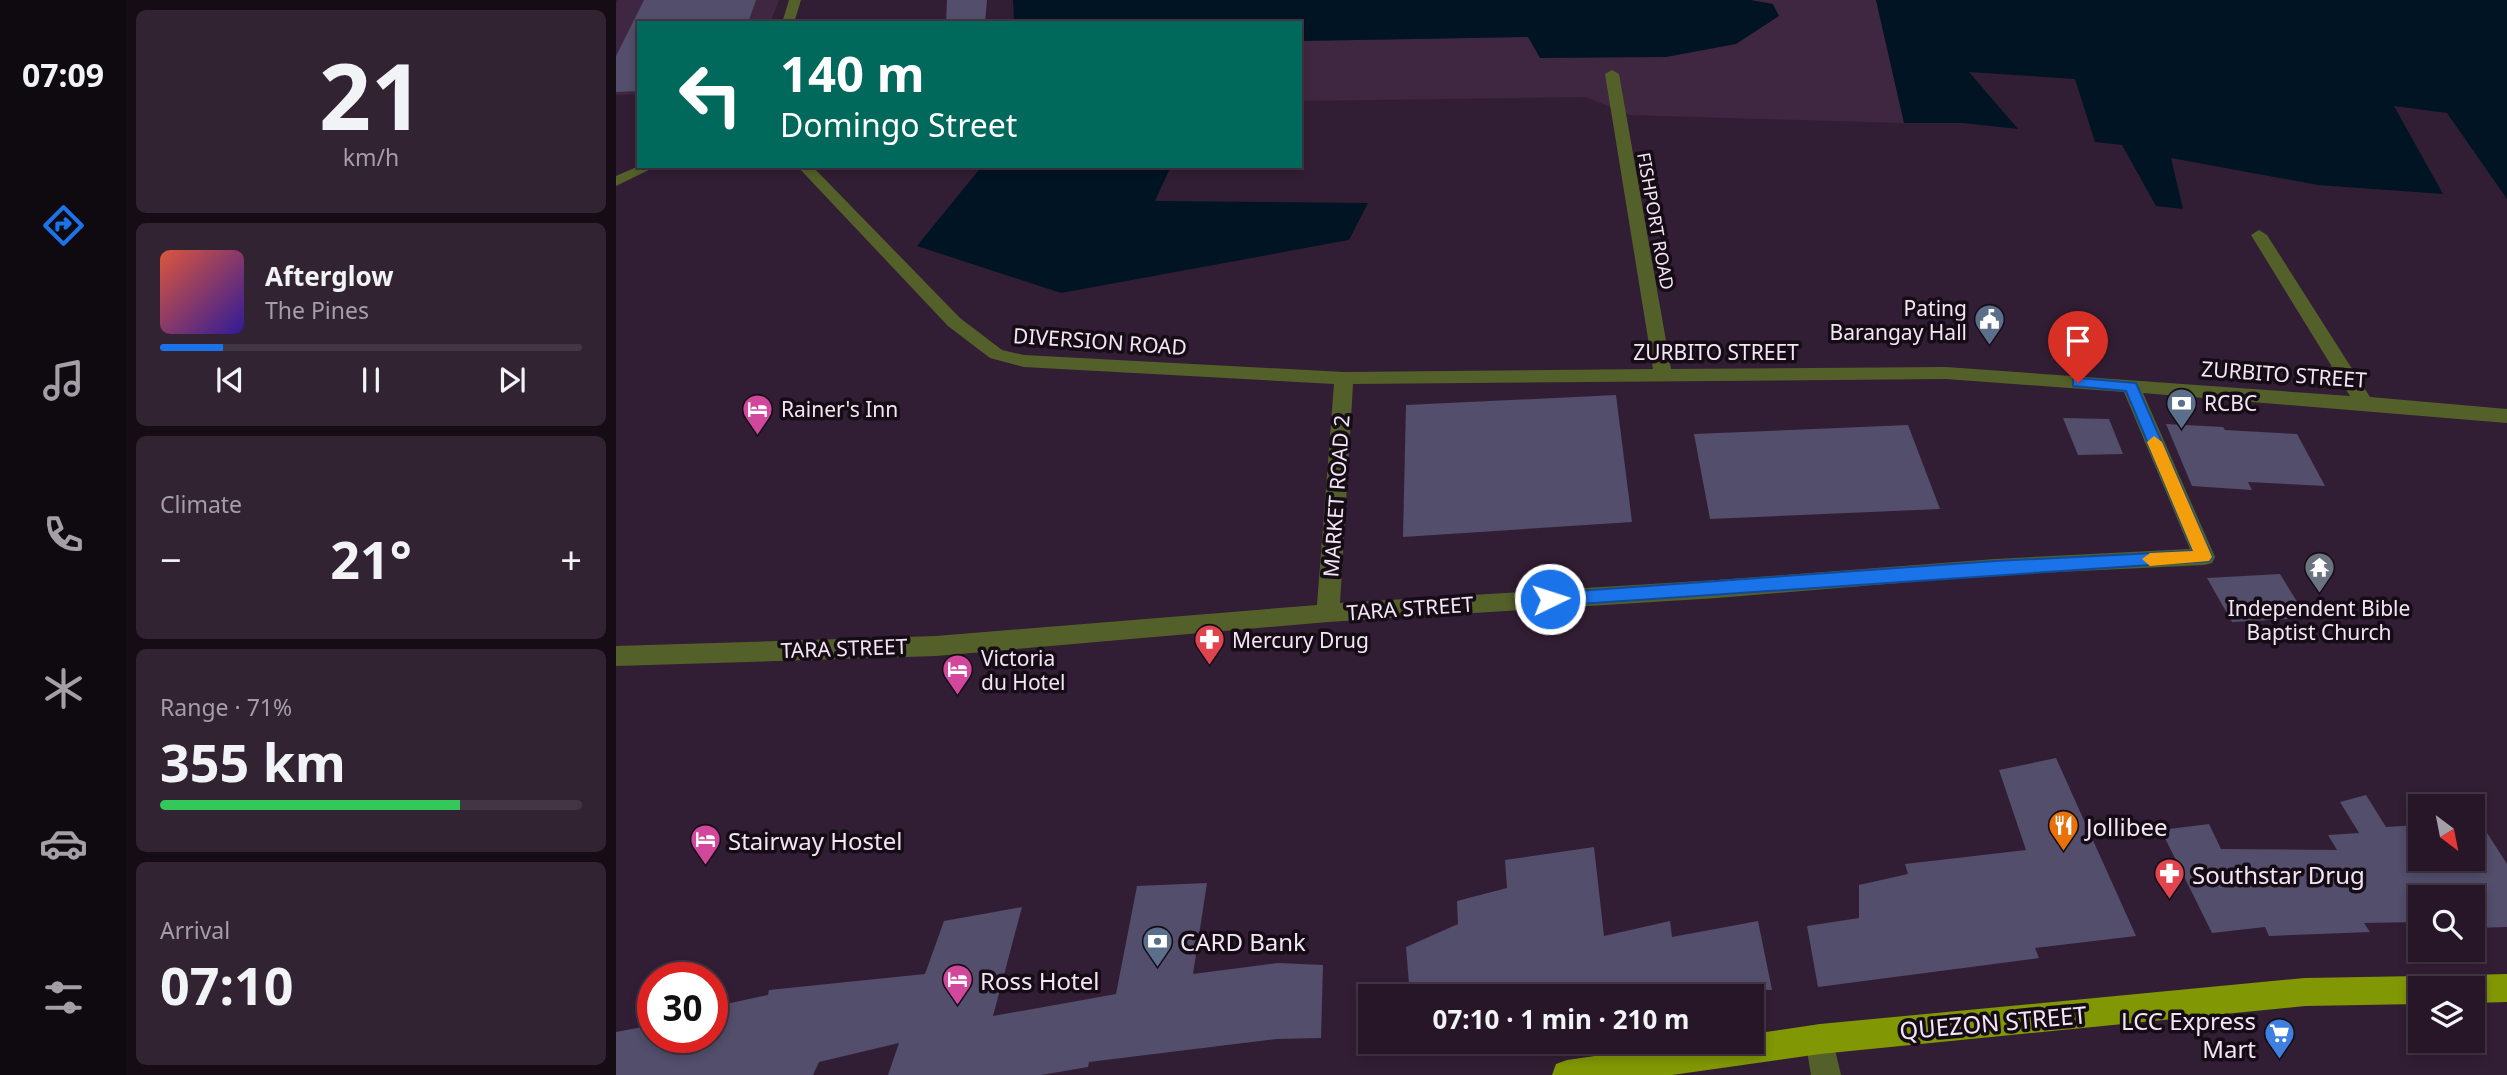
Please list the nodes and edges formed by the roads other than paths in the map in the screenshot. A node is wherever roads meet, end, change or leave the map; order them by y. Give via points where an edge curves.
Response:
1 (795, 0) edge
2 (789, 21) edge
3 (1612, 74) dead end
4 (646, 168) edge
5 (806, 168) edge
6 (616, 182) edge
7 (2259, 235) dead end
8 (1663, 375) junction
9 (1344, 378) junction
10 (2131, 386) junction
11 (2364, 403) junction
12 (2507, 416) edge
13 (1328, 614) junction
14 (616, 656) edge
15 (2507, 988) edge
16 (2485, 989) edge
17 (2408, 990) edge
18 (1820, 1039) junction
19 (1567, 1075) edge
20 (1826, 1075) edge

1 - 2 street
3 - 8 street, FISHPORT ROAD
4 - 6 street
5 - 9 street, DIVERSION ROAD via 954,322 996,354 1043,363
7 - 11 street
8 - 9 street, ZURBITO STREET
8 - 10 street, ZURBITO STREET via 1946,373
9 - 13 street, MARKET ROAD 2
10 - 11 street, ZURBITO STREET
10 - 13 street, TARA STREET via 2204,557 1995,567
11 - 12 street, ZURBITO STREET
13 - 14 street, TARA STREET via 936,646
15 - 16 main road
17 - 18 main road, QUEZON STREET via 2305,992
18 - 19 main road, QUEZON STREET
18 - 20 street

